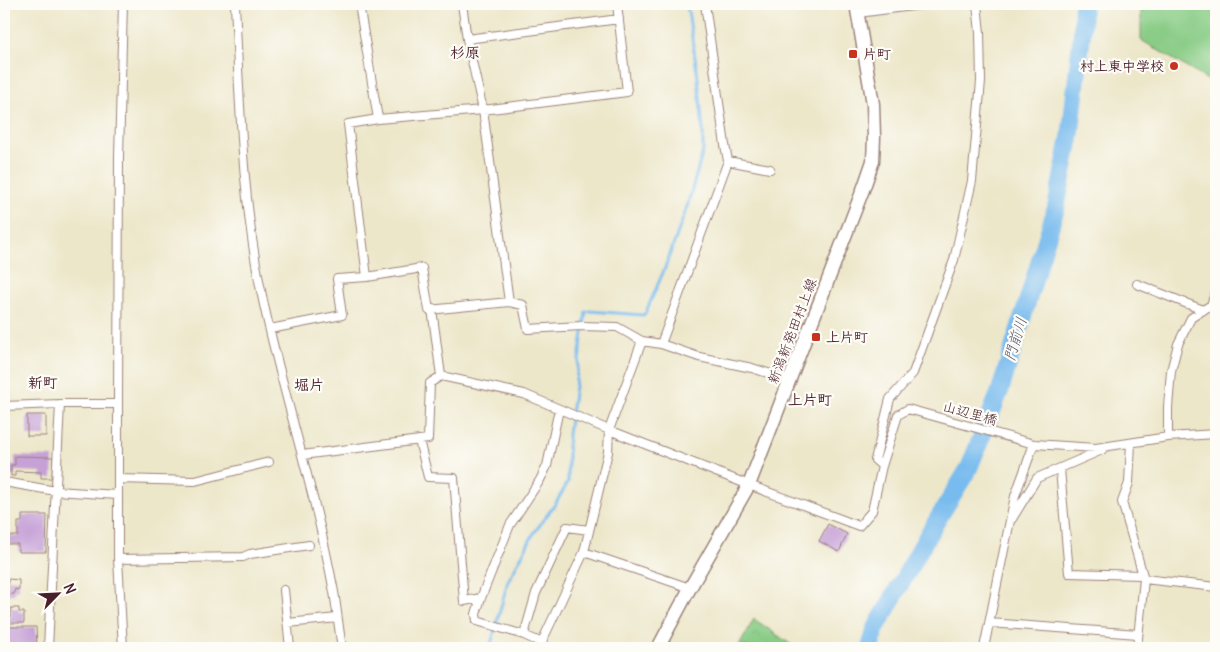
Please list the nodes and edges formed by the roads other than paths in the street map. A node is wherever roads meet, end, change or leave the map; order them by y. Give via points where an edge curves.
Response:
1 (122, 4) edge
2 (235, 4) edge
3 (359, 4) edge
4 (462, 4) edge
5 (618, 4) edge
6 (705, 4) edge
7 (928, 4) edge
8 (977, 4) edge
9 (857, 9) edge
10 (619, 19) junction
11 (467, 39) junction
12 (482, 110) junction
13 (378, 119) junction
14 (728, 161) junction
15 (770, 169) dead end
16 (367, 277) junction
17 (1136, 284) dead end
18 (1216, 291) edge
19 (509, 302) junction
20 (432, 309) junction
21 (1203, 310) junction
22 (270, 330) junction
23 (642, 341) junction
24 (661, 344) junction
25 (441, 376) junction
26 (790, 380) junction
27 (60, 404) junction
28 (118, 404) junction
29 (4, 406) edge
30 (559, 409) junction
31 (609, 430) junction
32 (1216, 434) edge
33 (1168, 438) junction
34 (419, 440) junction
35 (1131, 443) junction
36 (1034, 444) junction
37 (1114, 446) junction
38 (302, 455) junction
39 (269, 462) dead end
40 (882, 466) junction
41 (1060, 469) junction
42 (118, 479) junction
43 (4, 482) edge
44 (749, 485) junction
45 (56, 491) junction
46 (118, 495) junction
47 (1010, 522) junction
48 (589, 530) junction
49 (309, 545) dead end
50 (584, 552) junction
51 (118, 559) junction
52 (1143, 577) junction
53 (1216, 587) edge
54 (690, 588) junction
55 (284, 590) dead end
56 (481, 598) junction
57 (337, 618) junction
58 (288, 623) junction
59 (989, 623) junction
60 (1138, 634) junction
61 (524, 635) junction
62 (540, 646) edge
63 (48, 648) edge
64 (123, 648) edge
65 (290, 648) edge
66 (342, 648) edge
67 (658, 648) edge
68 (984, 648) edge
69 (1137, 648) edge

1 - 28 street
2 - 22 street via 244,177 253,245
3 - 13 street
4 - 11 street
5 - 10 street
6 - 14 street
7 - 9 street
8 - 40 street via 981,81 972,181 954,260 913,373 890,399 875,460
9 - 26 main road, 新潟新発田村上線 via 873,104 873,161
10 - 11 street
10 - 12 street via 627,92
11 - 12 street
12 - 13 street
12 - 19 street
13 - 16 street via 348,124
14 - 15 street
14 - 24 street
16 - 20 street via 422,268 428,310
16 - 22 street via 337,279 342,316
17 - 21 street
18 - 21 street via 1211,305
19 - 20 street
19 - 23 street via 523,305 528,329 616,327
20 - 25 street
21 - 33 street via 1191,318 1178,344 1171,371
22 - 38 street
23 - 24 street
23 - 31 street
24 - 26 street
25 - 30 street via 524,394
25 - 34 street via 430,383 428,439
26 - 44 main road, 新潟新発田村上線
27 - 28 street
27 - 29 street
27 - 45 street
28 - 42 street
30 - 31 street
30 - 56 street via 547,466 510,525
31 - 44 street
31 - 48 street via 608,452
32 - 33 street
33 - 35 street
34 - 38 street
34 - 56 street via 428,477 454,478 464,601
35 - 37 street
35 - 52 street via 1129,483 1122,502
36 - 37 street, 山辺里橋
36 - 40 street, 山辺里橋 via 908,409 898,415
36 - 47 street via 1015,496
37 - 41 street
38 - 57 street via 324,545
39 - 42 street via 195,482
40 - 44 street via 872,511 859,526
41 - 47 street via 1038,478
41 - 52 street via 1069,573
42 - 46 street
43 - 45 street
44 - 54 main road, 新潟新発田村上線
45 - 46 street
45 - 63 street
46 - 51 street
47 - 59 street
48 - 50 street
48 - 61 street via 568,528 536,593
49 - 51 street via 243,557
50 - 54 street
50 - 62 street
51 - 64 street
52 - 53 street
52 - 60 street
54 - 67 main road, 新潟新発田村上線
55 - 58 street
56 - 61 street via 477,620
57 - 58 street
57 - 66 street
58 - 65 street
59 - 60 street
59 - 68 street
60 - 69 street
61 - 62 street

